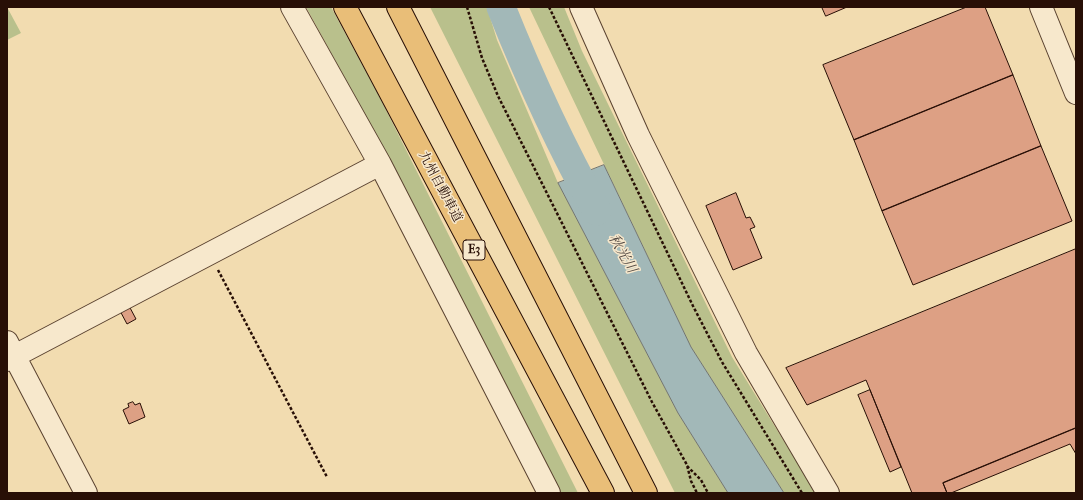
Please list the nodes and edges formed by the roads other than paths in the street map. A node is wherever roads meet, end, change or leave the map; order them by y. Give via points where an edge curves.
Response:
1 (292, 7) edge
2 (345, 7) edge
3 (398, 7) edge
4 (581, 7) edge
5 (1041, 7) edge
6 (1076, 93) edge
7 (380, 164) junction
8 (9, 352) edge
9 (86, 493) edge
10 (549, 493) edge
11 (603, 493) edge
12 (646, 493) edge
13 (828, 493) edge

1 - 7 street
2 - 11 highway, 九州自動車道 / E3
3 - 12 highway
4 - 13 street via 638,135 746,353
5 - 6 street
7 - 8 street via 210,253
7 - 10 street
8 - 9 street

